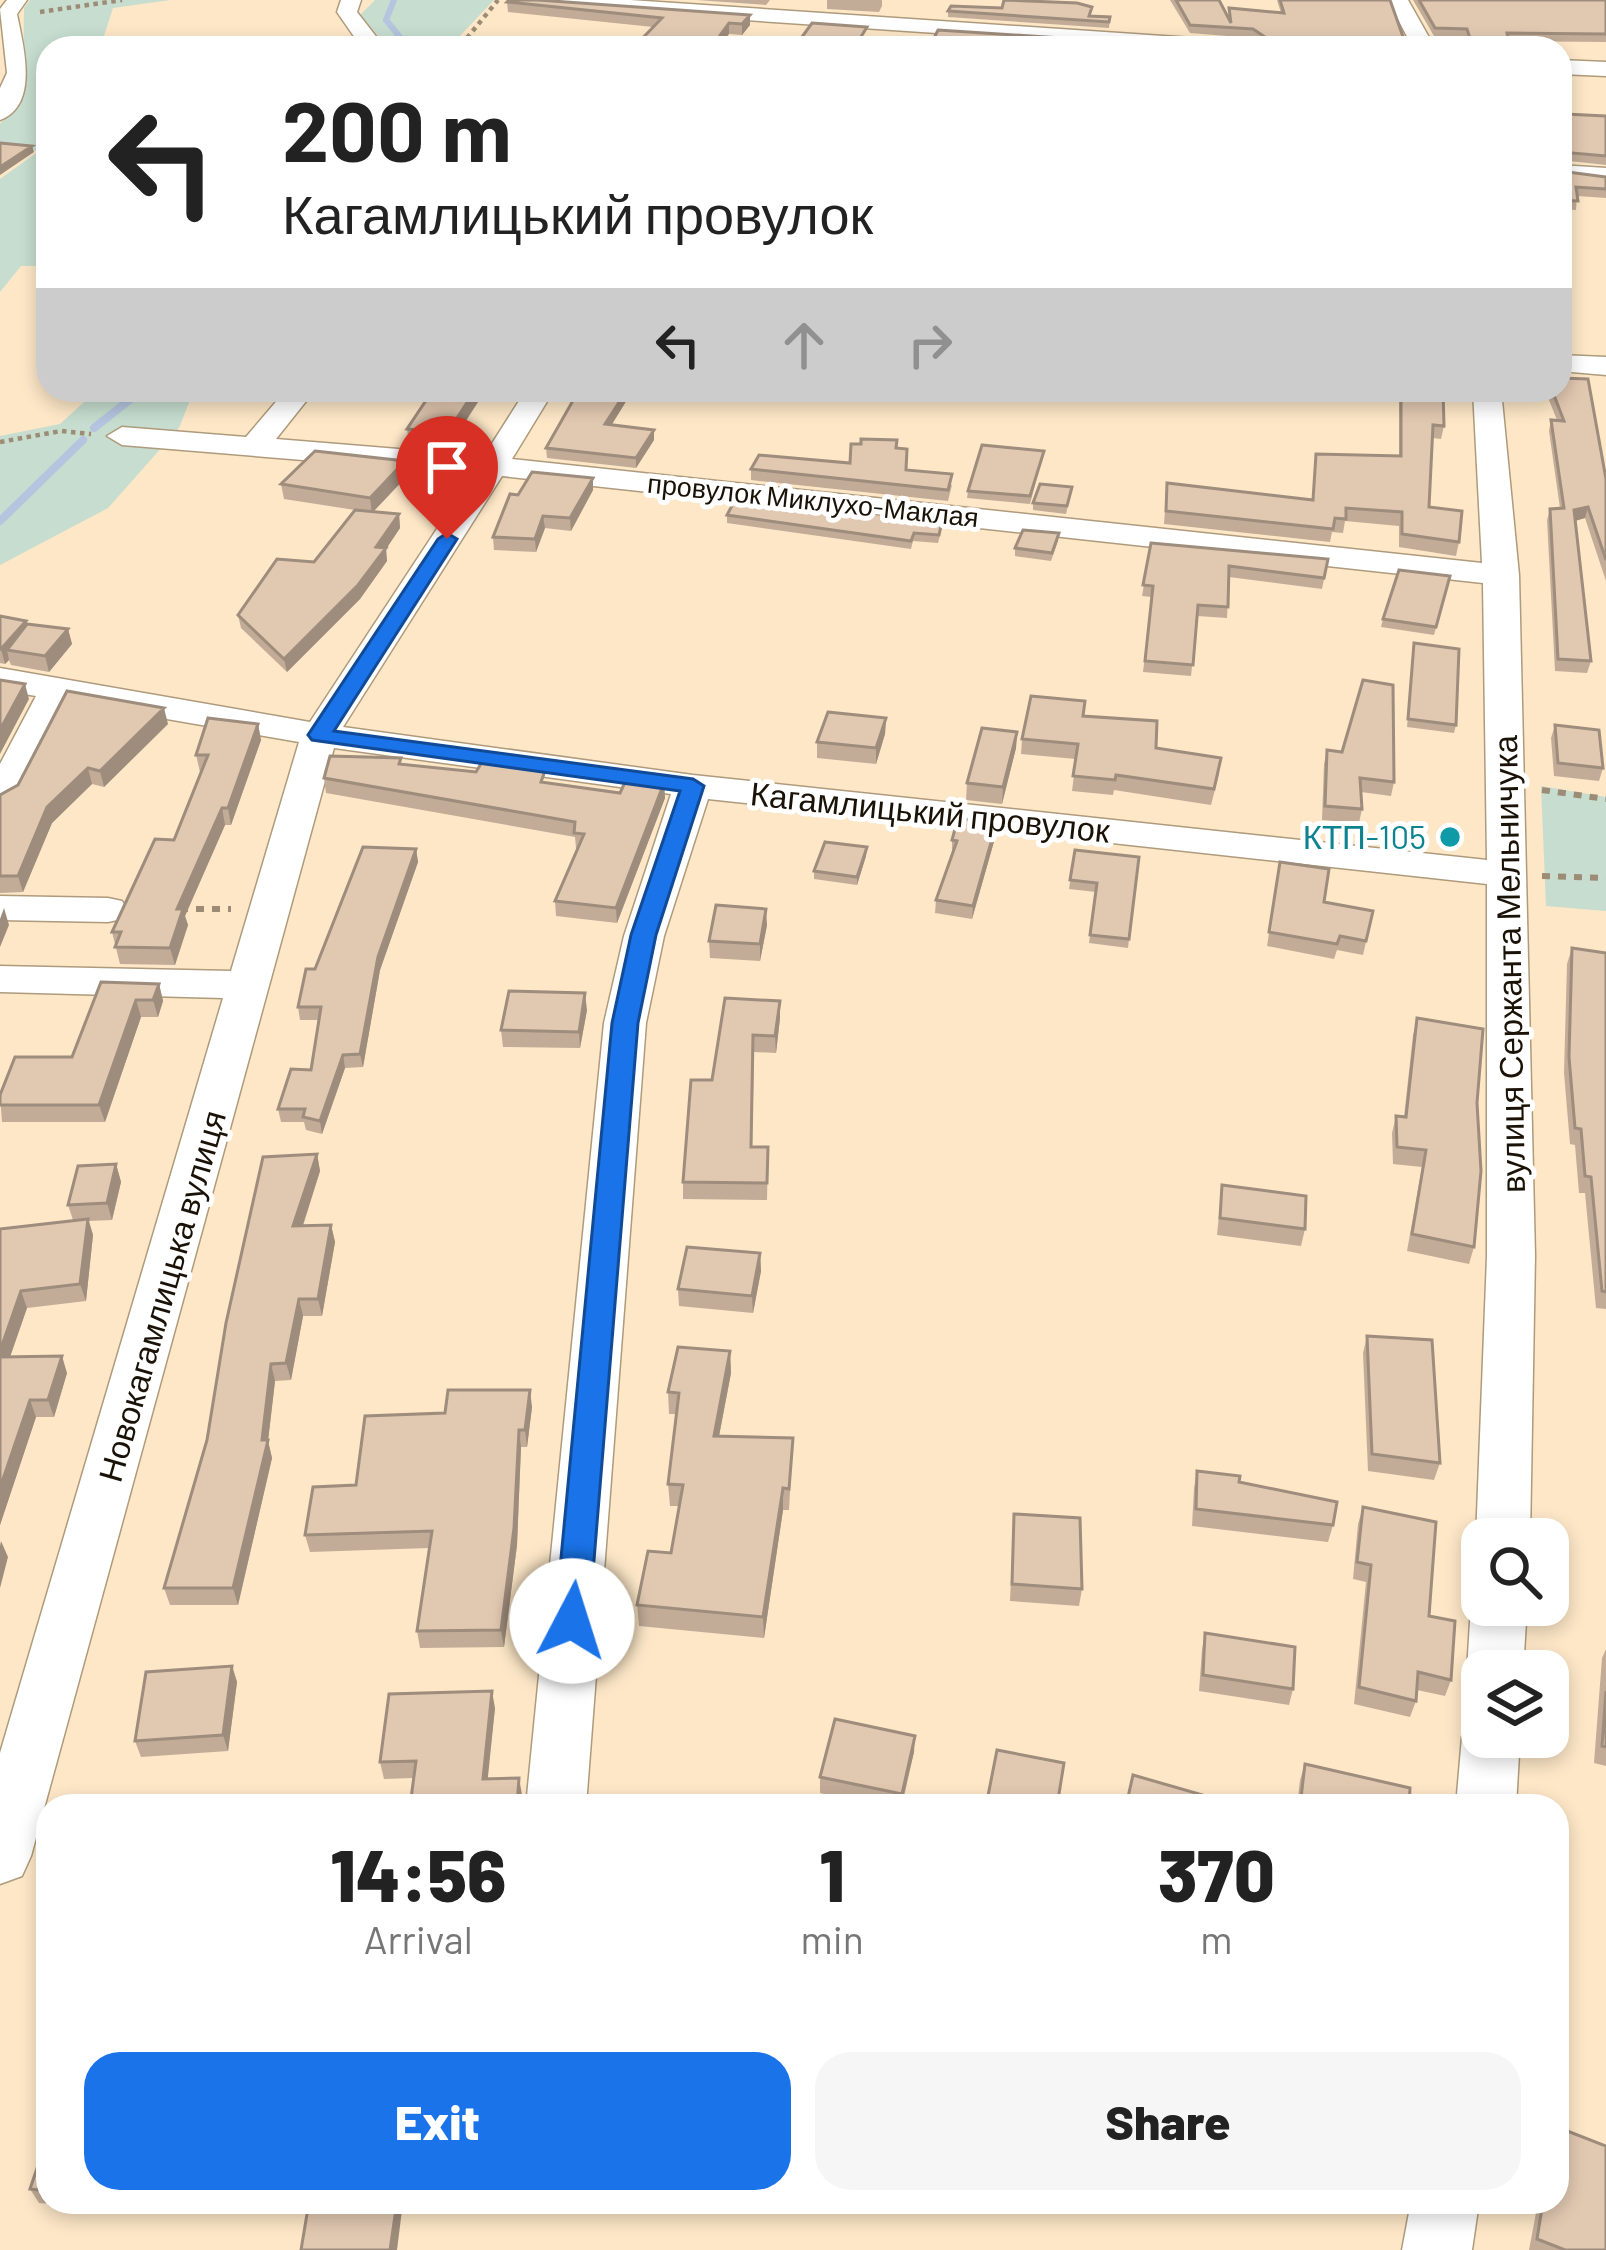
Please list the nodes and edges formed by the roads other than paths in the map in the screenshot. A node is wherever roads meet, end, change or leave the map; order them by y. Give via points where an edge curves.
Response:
1 (351, 0) edge
2 (538, 0) edge
3 (1399, 0) edge
4 (8, 7) edge
5 (772, 17) edge
6 (360, 36) edge
7 (1066, 36) edge
8 (1418, 36) edge
9 (9, 68) edge
10 (1572, 68) edge
11 (1606, 69) edge
12 (0, 113) edge
13 (1572, 173) edge
14 (1606, 175) edge
15 (1572, 364) edge
16 (1606, 366) edge
17 (292, 402) edge
18 (532, 402) edge
19 (1488, 402) edge
20 (122, 436) dead end
21 (254, 447) junction
22 (492, 466) junction
23 (1503, 575) junction
24 (0, 679) edge
25 (58, 690) junction
26 (320, 735) junction
27 (693, 786) junction
28 (0, 800) edge
29 (1507, 874) junction
30 (0, 908) edge
31 (108, 910) road end
32 (0, 979) edge
33 (252, 986) junction
34 (1504, 1518) edge
35 (1489, 1758) edge
36 (559, 1794) edge
37 (1487, 1794) edge
38 (0, 1856) edge
39 (1443, 2214) edge
40 (1437, 2250) edge

1 - 6 street via 347,12
2 - 5 street
3 - 8 street
4 - 9 street
5 - 7 street
9 - 12 street
10 - 11 street
13 - 14 street
15 - 16 street
17 - 21 street
18 - 22 street, Новокагамлицька вулиця
19 - 23 street, вулиця Сержанта Мельничука
20 - 21 street, провулок Миклухо-Маклая
21 - 22 street, провулок Миклухо-Маклая
22 - 23 street, провулок Миклухо-Маклая
22 - 26 street, Новокагамлицька вулиця
23 - 29 street, вулиця Сержанта Мельничука
24 - 25 street, Кагамлицький провулок
25 - 26 street, Кагамлицький провулок
25 - 28 street
26 - 27 street, Кагамлицький провулок
26 - 33 street, Новокагамлицька вулиця
27 - 29 street, Кагамлицький провулок
27 - 36 street via 644,935 625,1023
29 - 34 street, вулиця Сержанта Мельничука via 1514,1366
30 - 31 street
32 - 33 street
33 - 38 street, Новокагамлицька вулиця
35 - 37 street
39 - 40 street

